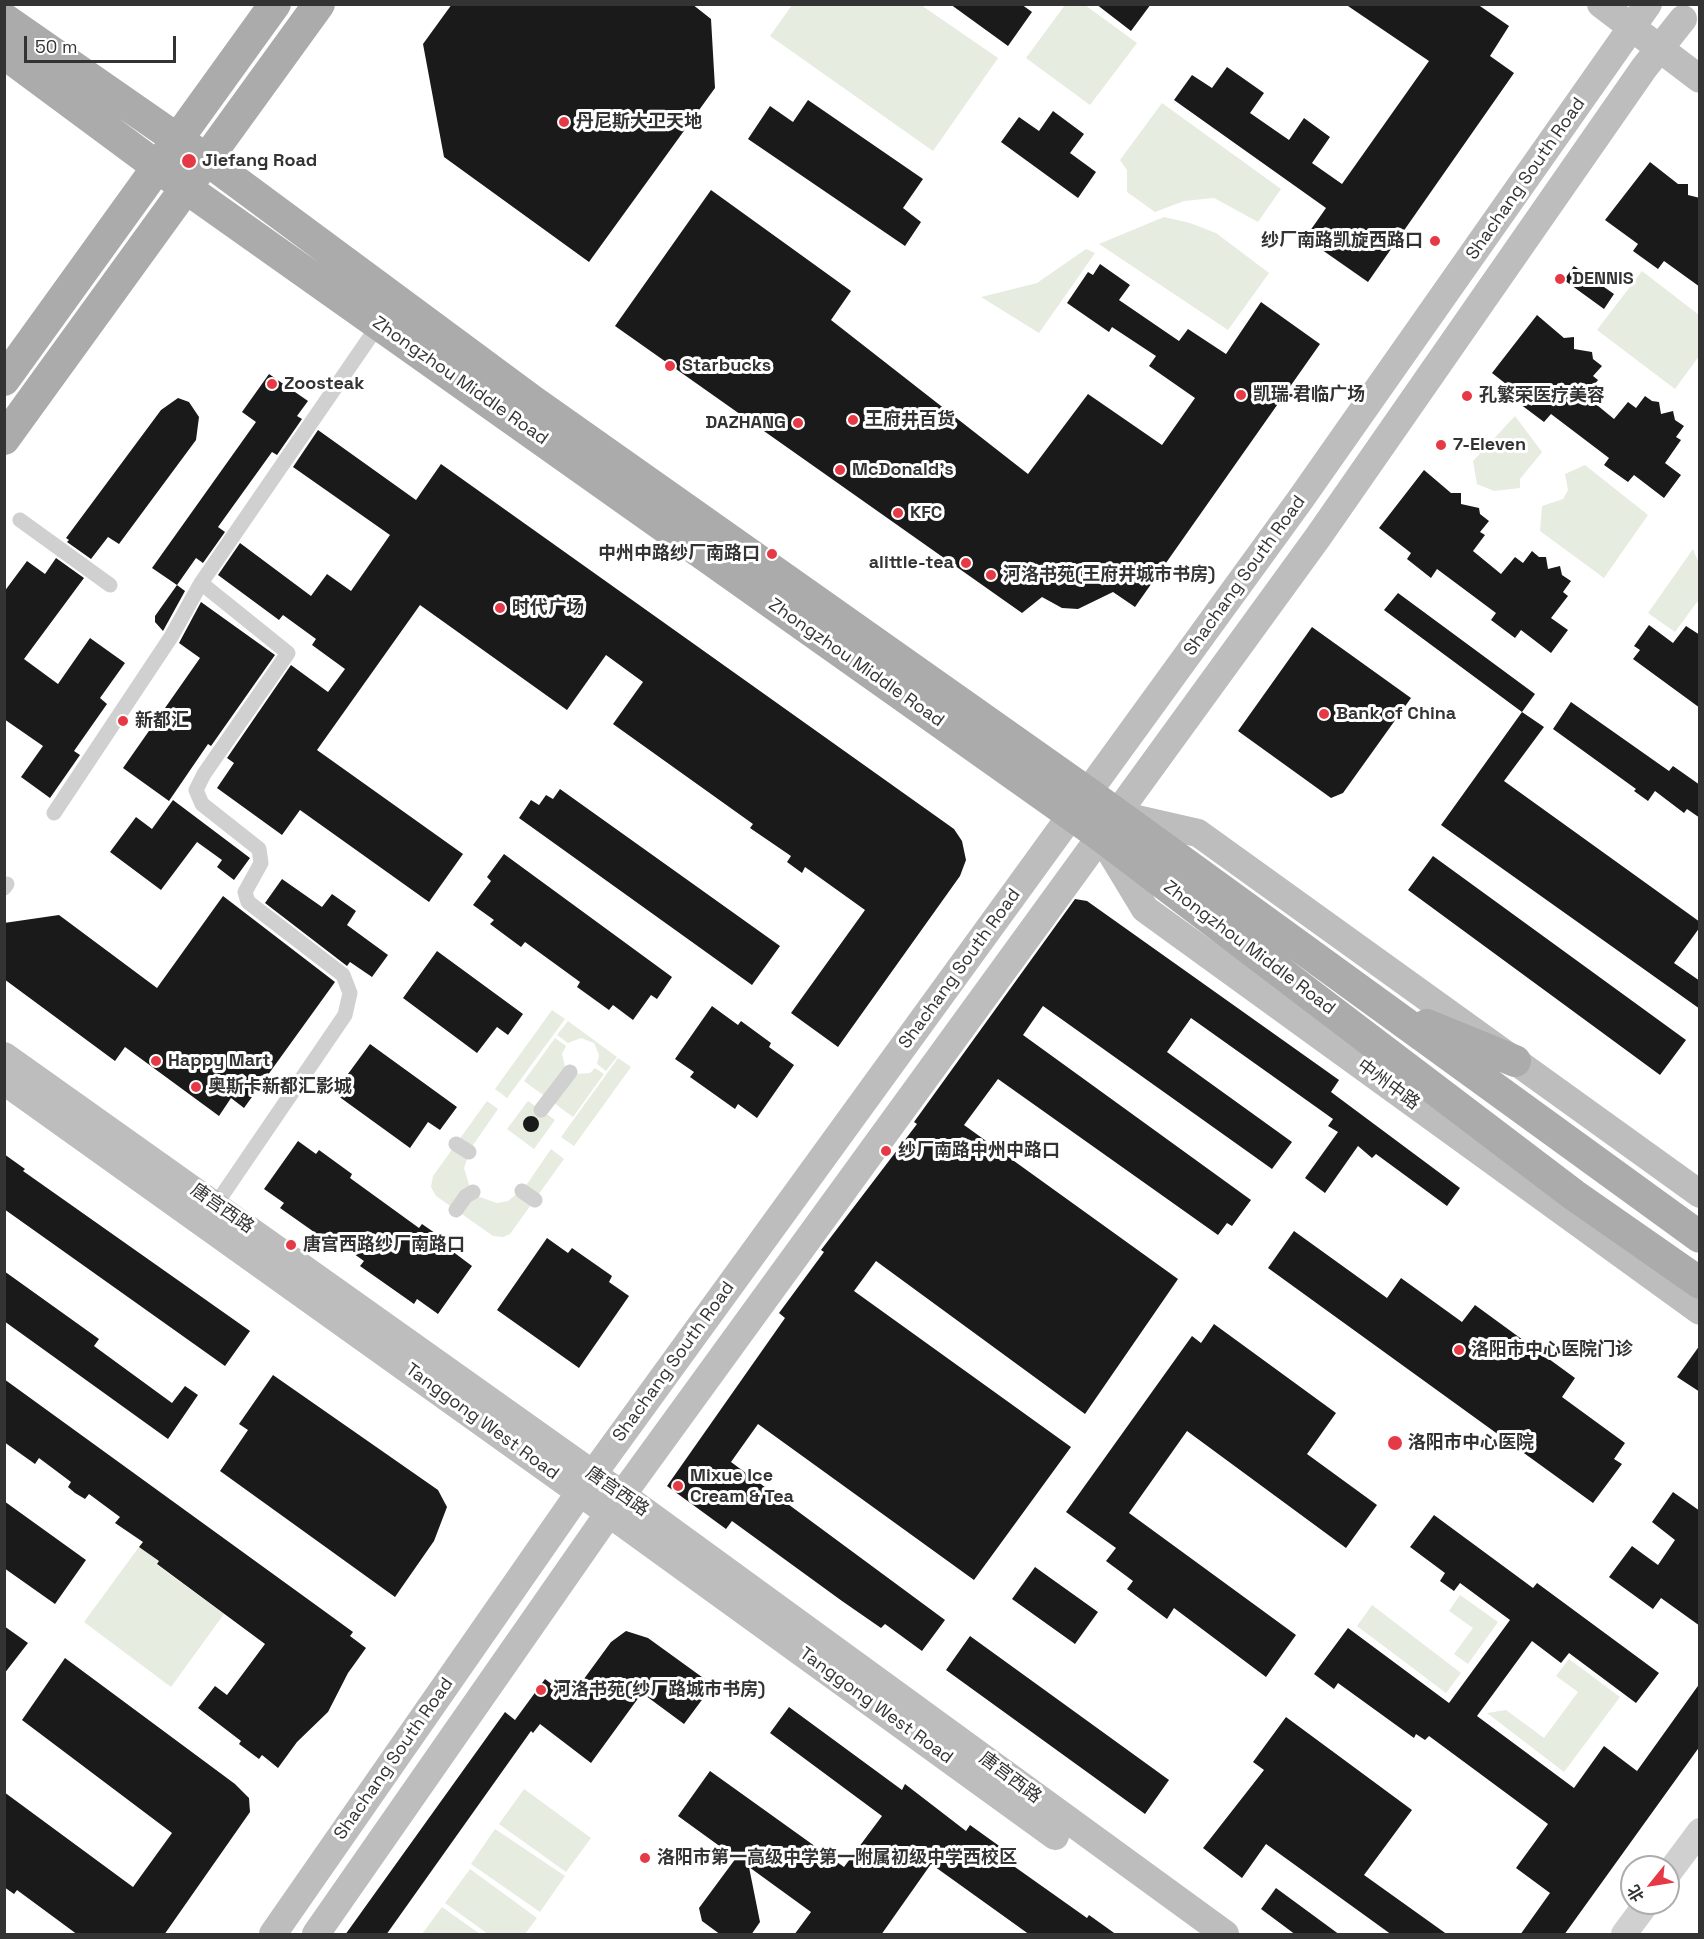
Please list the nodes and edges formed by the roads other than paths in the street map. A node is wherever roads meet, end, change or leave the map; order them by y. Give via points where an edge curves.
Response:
1 (275, 4) edge
2 (319, 4) edge
3 (1600, 4) edge
4 (1648, 4) edge
5 (1681, 18) edge
6 (4, 19) edge
7 (1632, 28) junction
8 (1660, 47) junction
9 (4, 53) edge
10 (1700, 79) edge
11 (178, 140) junction
12 (207, 160) junction
13 (158, 166) junction
14 (186, 188) junction
15 (380, 324) junction
16 (4, 380) edge
17 (4, 439) edge
18 (20, 520) dead end
19 (201, 583) junction
20 (111, 585) dead end
21 (1080, 805) junction
22 (54, 813) dead end
23 (1109, 826) junction
24 (1379, 1005) junction
25 (4, 1056) edge
26 (1515, 1061) junction
27 (570, 1072) dead end
28 (4, 1081) edge
29 (542, 1110) dead end
30 (473, 1192) dead end
31 (1700, 1194) edge
32 (456, 1210) dead end
33 (210, 1214) junction
34 (1700, 1238) edge
35 (1700, 1283) edge
36 (1700, 1311) edge
37 (586, 1483) junction
38 (615, 1504) junction
39 (1700, 1831) edge
40 (1680, 1858) edge
41 (1638, 1915) edge
42 (273, 1935) edge
43 (316, 1935) edge
44 (1190, 1935) edge
45 (1225, 1935) edge
46 (1624, 1935) edge

1 - 11 main road
2 - 12 main road
3 - 7 main road
4 - 7 main road, Shachang South Road
5 - 8 main road, Shachang South Road
6 - 11 main road, Zhongzhou Middle Road
7 - 8 main road
7 - 21 main road, Shachang South Road
8 - 10 main road
8 - 23 main road, Shachang South Road via 1329,521
9 - 13 main road, Zhongzhou Middle Road
11 - 12 main road, Zhongzhou Middle Road
11 - 13 main road
12 - 14 main road
12 - 21 main road, Zhongzhou Middle Road
13 - 14 main road, Zhongzhou Middle Road
13 - 16 main road
14 - 15 main road, Zhongzhou Middle Road
14 - 17 main road
15 - 19 street
15 - 21 main road, Zhongzhou Middle Road
18 - 20 street
19 - 22 street via 171,637
19 - 33 street via 288,653 196,790 202,804 259,849 261,863 245,892 248,902 343,975 350,993 345,1015
21 - 23 main road, Zhongzhou Middle Road
21 - 37 main road, Shachang South Road
23 - 24 main road, Zhongzhou Middle Road
23 - 26 main road via 1198,833
23 - 35 main road, Zhongzhou Middle Road via 1574,1195
23 - 36 main road, 中州中路 via 1145,909
23 - 38 main road, Shachang South Road
24 - 26 main road
24 - 34 main road, Zhongzhou Middle Road
25 - 33 main road, 唐宫西路
26 - 31 main road
27 - 29 street
28 - 33 main road, Tanggong West Road
30 - 32 street
33 - 37 main road, Tanggong West Road
37 - 38 main road, Tanggong West Road
37 - 42 main road, Shachang South Road
38 - 43 main road, Shachang South Road
38 - 44 main road, Tanggong West Road
38 - 45 main road, 唐宫西路
39 - 40 street
41 - 46 street

